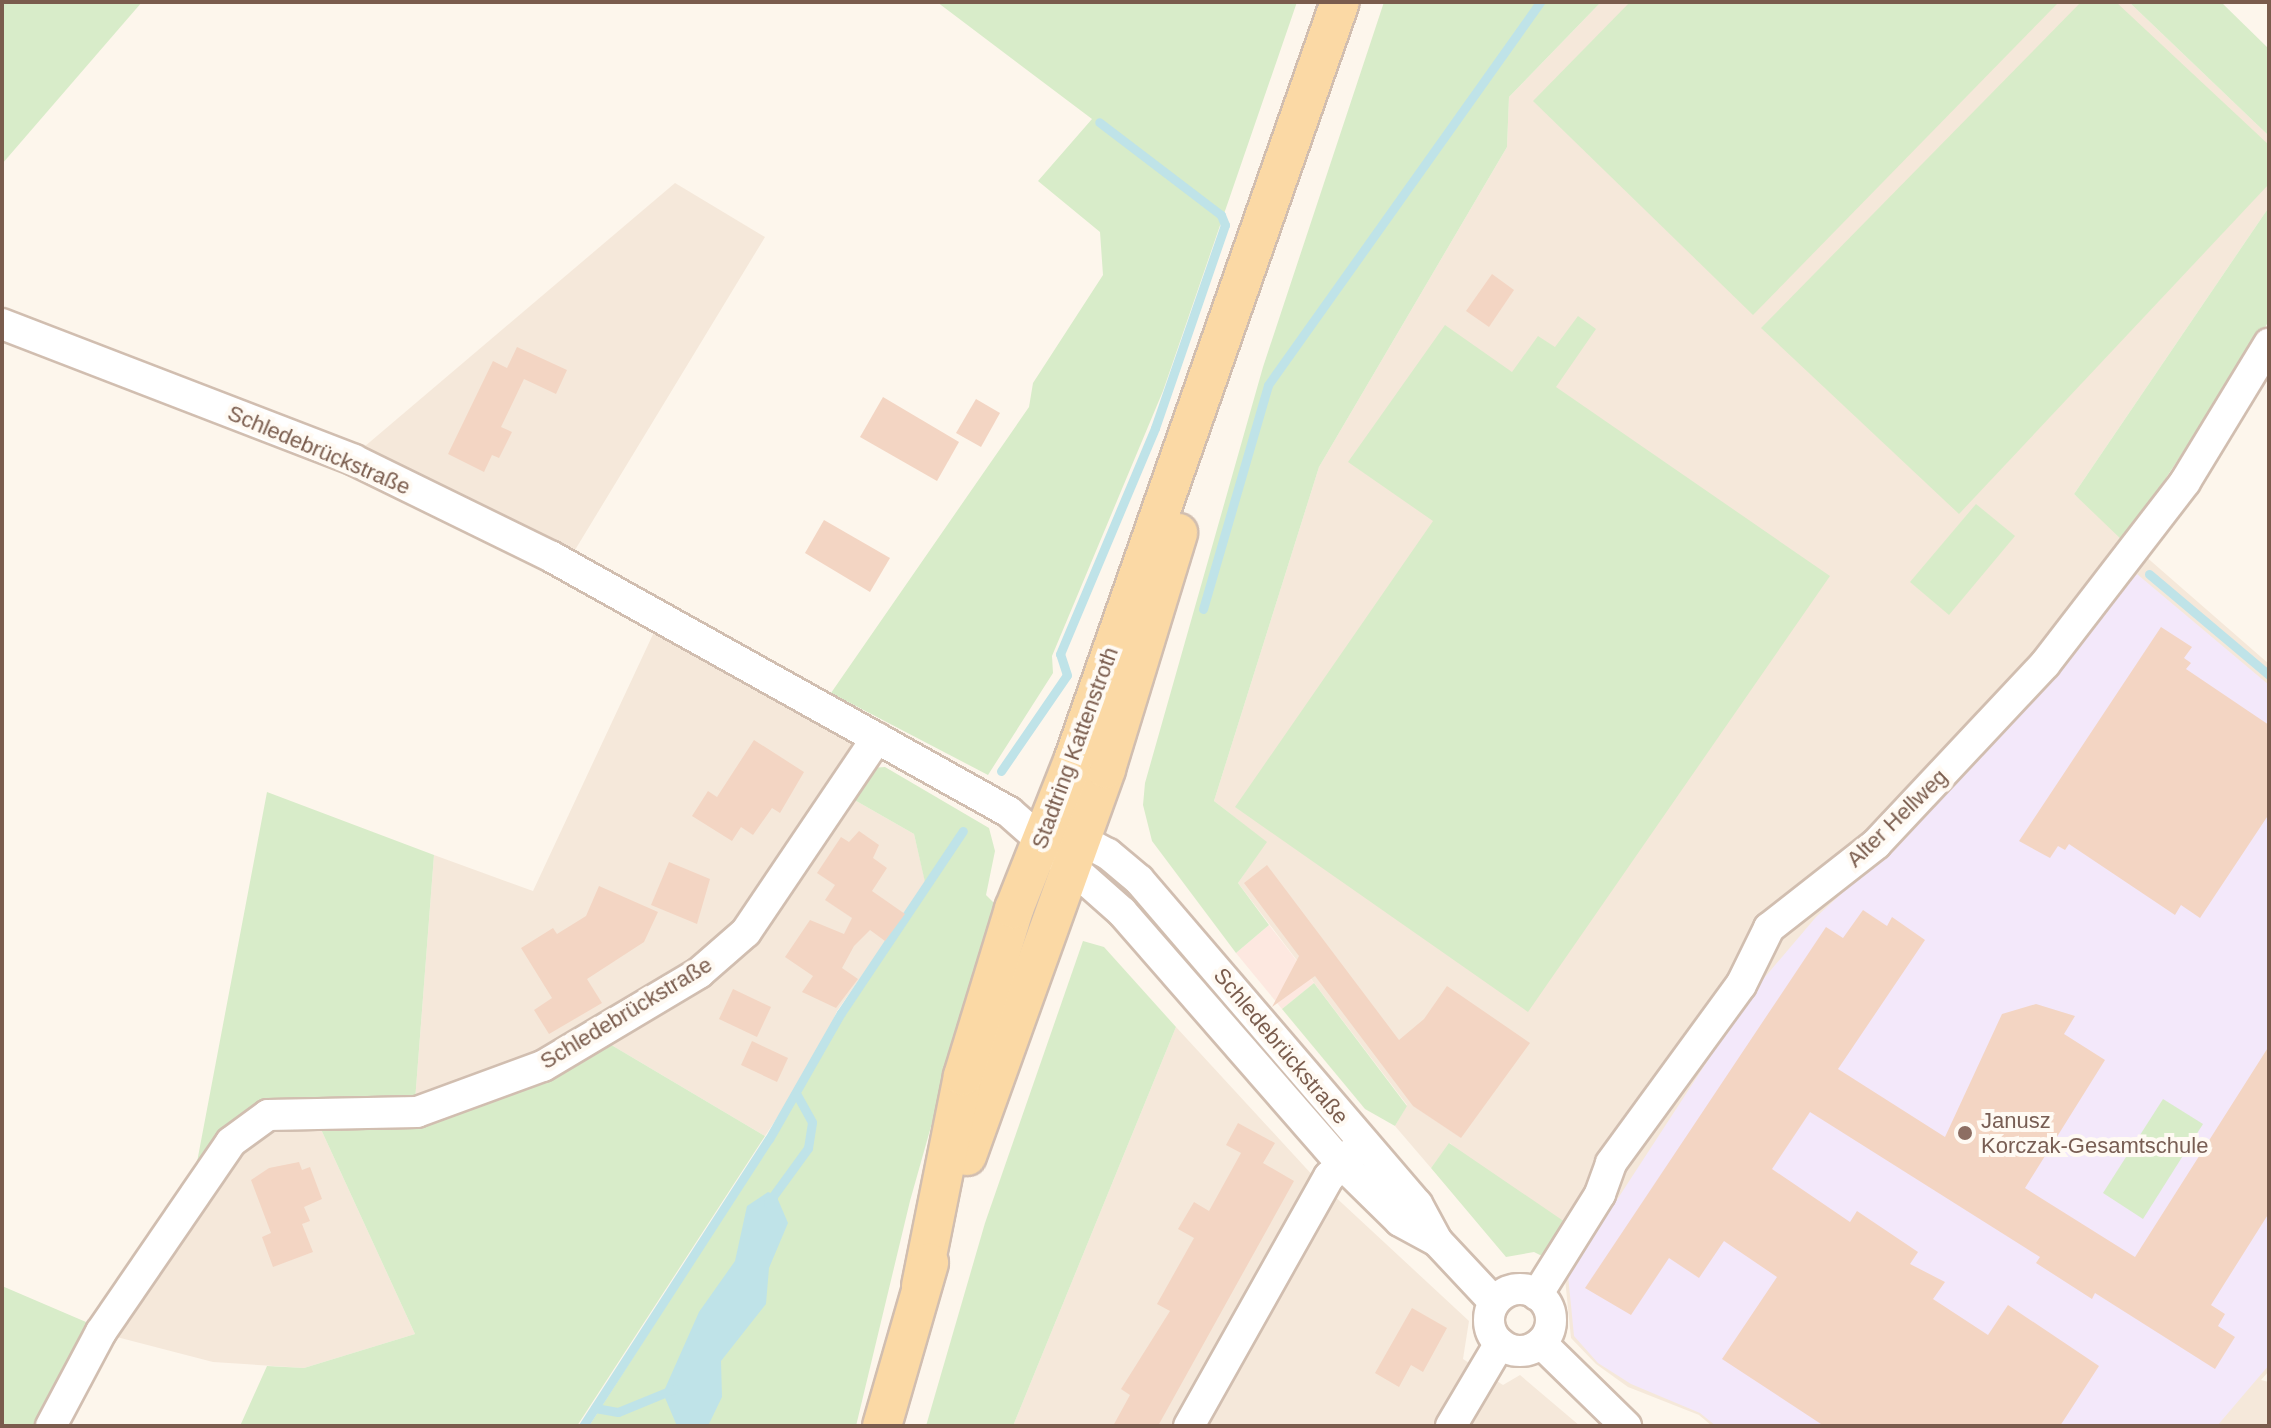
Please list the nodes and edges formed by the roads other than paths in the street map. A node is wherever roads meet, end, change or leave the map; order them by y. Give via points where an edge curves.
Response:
1 (1340, 2) edge
2 (2, 324) edge
3 (2269, 344) edge
4 (877, 738) junction
5 (1061, 841) junction
6 (1352, 1153) junction
7 (1537, 1295) junction
8 (1494, 1302) junction
9 (1500, 1343) junction
10 (1541, 1343) junction
11 (51, 1426) edge
12 (882, 1426) edge
13 (1189, 1426) edge
14 (1451, 1426) edge
15 (1626, 1426) edge

1 - 5 main road, Stadtring Kattenstroth via 1266,221 1227,372
2 - 4 street, Schledebrückstraße via 354,460 552,557
3 - 7 street, Alter Hellweg via 2185,482 2045,664 1876,844 1769,928 1741,985 1611,1163 1600,1194
4 - 5 street, Schledebrückstraße
4 - 11 street, Schledebrückstraße via 746,932 699,973 543,1066 417,1112 268,1115 231,1142 101,1332
5 - 6 street, Schledebrückstraße via 1139,880
5 - 12 main road, Stadtring Kattenstroth
6 - 8 street, Schledebrückstraße via 1417,1204 1437,1241
6 - 13 street
7 - 8 street via 1519,1289
7 - 10 street via 1551,1318
8 - 9 street via 1491,1328
9 - 10 street via 1516,1351
9 - 14 street
10 - 15 street

